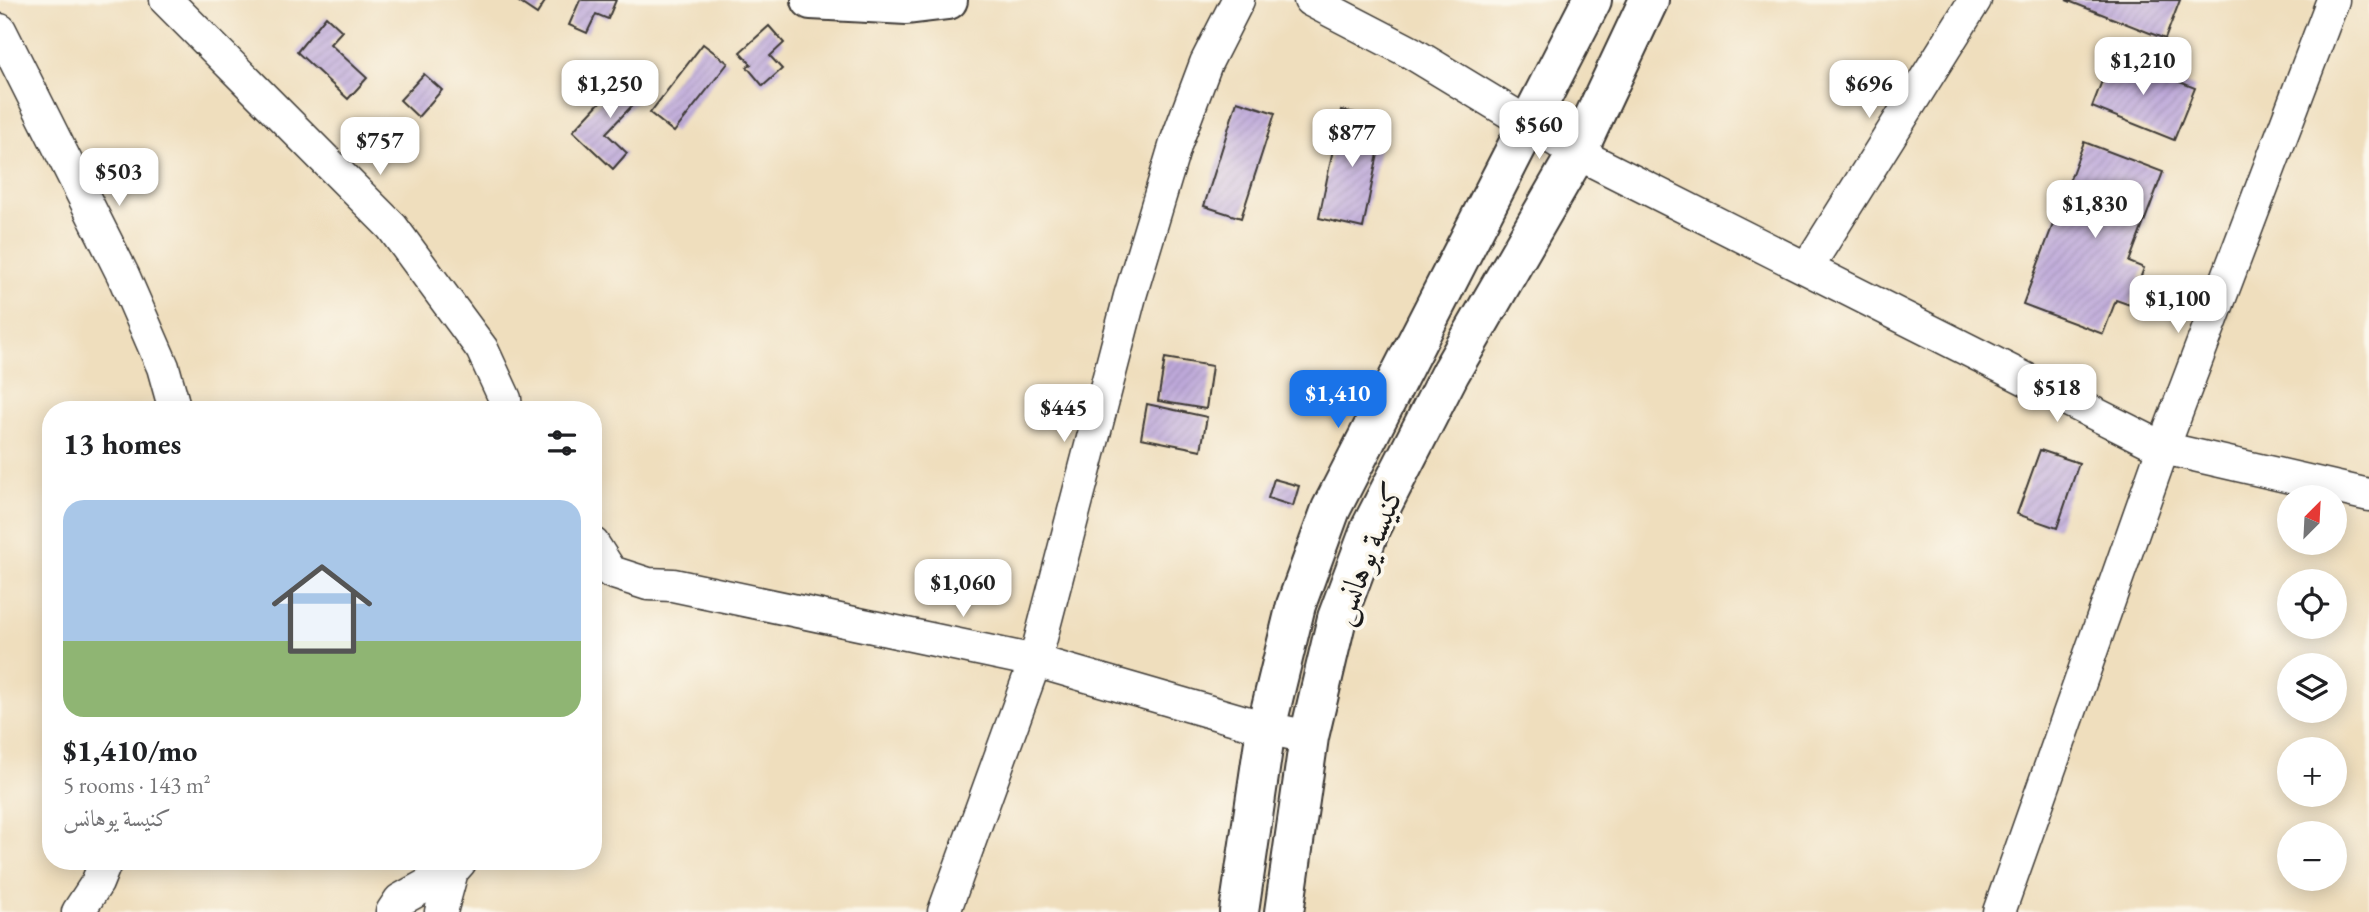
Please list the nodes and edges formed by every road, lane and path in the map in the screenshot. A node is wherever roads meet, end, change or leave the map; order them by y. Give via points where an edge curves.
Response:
1 (166, 0) edge
2 (811, 0) edge
3 (948, 0) edge
4 (1238, 0) edge
5 (1310, 0) edge
6 (1592, 0) edge
7 (1649, 0) edge
8 (1975, 0) edge
9 (2333, 0) edge
10 (0, 30) edge
11 (1528, 124) junction
12 (1577, 153) junction
13 (1807, 268) junction
14 (1411, 352) junction
15 (1450, 373) junction
16 (172, 401) edge
17 (506, 401) edge
18 (2163, 448) junction
19 (2369, 495) edge
20 (602, 558) edge
21 (1035, 661) junction
22 (1266, 728) junction
23 (1309, 737) junction
24 (102, 870) edge
25 (449, 870) edge
26 (455, 870) edge
27 (78, 912) edge
28 (392, 912) edge
29 (441, 912) edge
30 (944, 912) edge
31 (1239, 912) edge
32 (1283, 912) edge
33 (1999, 912) edge

1 - 17 street via 392,227 482,349
2 - 3 street via 907,5
4 - 21 street via 1206,63 1176,142 1130,296
5 - 11 street via 1412,53
6 - 11 street
7 - 12 street, كنيسة يوهانس
8 - 13 street
9 - 18 street
10 - 16 street via 123,275 163,367
11 - 12 street
11 - 14 street
12 - 13 street
12 - 15 street, كنيسة يوهانس
13 - 18 street
14 - 15 street
14 - 22 street via 1331,509 1296,605
15 - 23 street, كنيسة يوهانس via 1371,527 1337,618
18 - 19 street
18 - 33 street
20 - 21 street via 611,572 648,584 673,584
21 - 22 street
21 - 30 street
22 - 23 street
22 - 31 street
23 - 32 street, كنيسة يوهانس
24 - 27 street
25 - 28 street via 400,900
26 - 29 street

